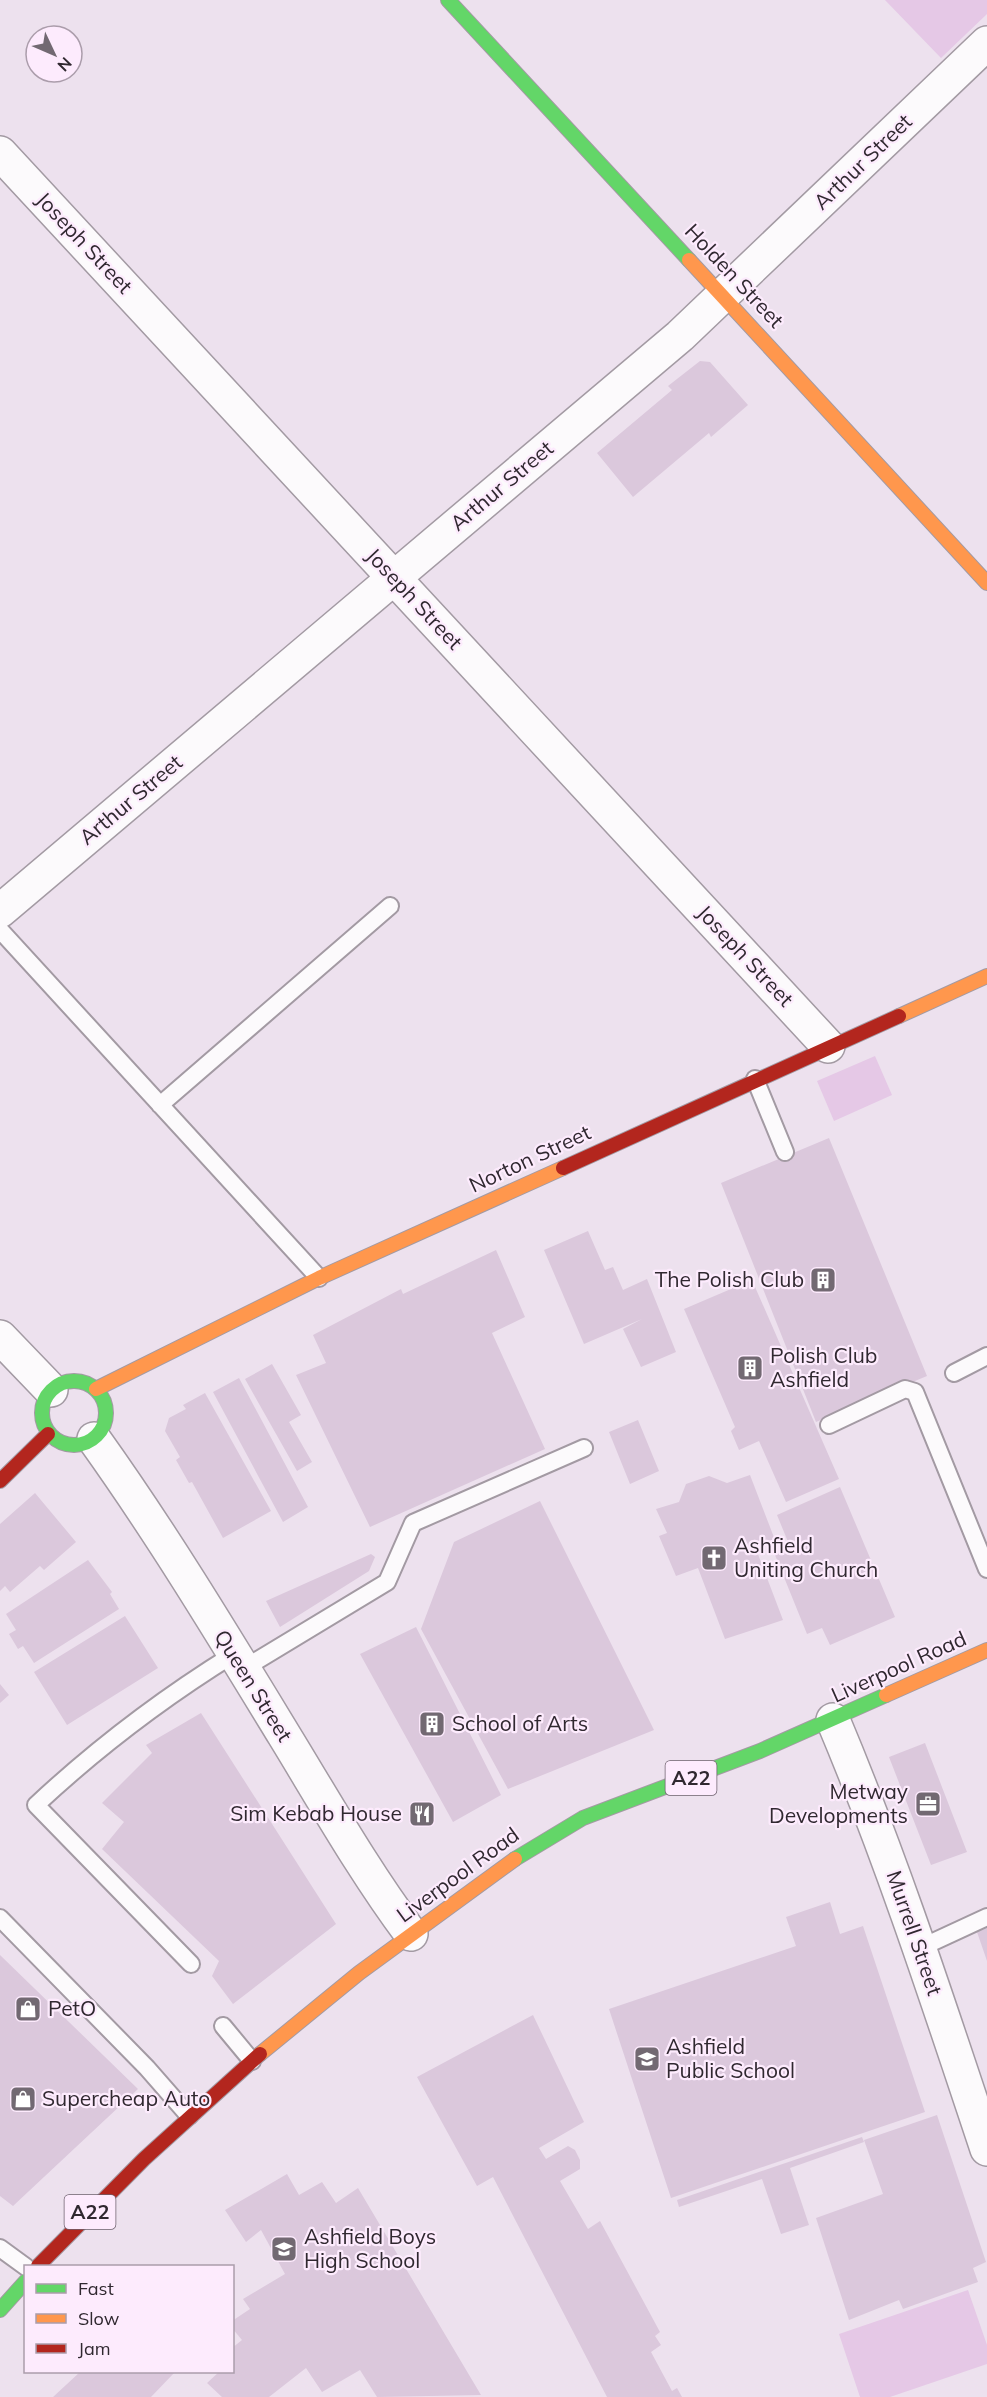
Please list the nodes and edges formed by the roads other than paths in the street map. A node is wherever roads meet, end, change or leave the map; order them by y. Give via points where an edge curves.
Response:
1 (448, 0) edge
2 (987, 43) edge
3 (0, 153) edge
4 (723, 296) junction
5 (394, 578) junction
6 (987, 583) edge
7 (390, 906) dead end
8 (0, 911) edge
9 (0, 930) edge
10 (987, 976) edge
11 (828, 1046) junction
12 (755, 1079) junction
13 (160, 1105) junction
14 (785, 1152) dead end
15 (319, 1278) junction
16 (0, 1336) edge
17 (987, 1356) edge
18 (954, 1373) dead end
19 (96, 1389) junction
20 (51, 1390) junction
21 (830, 1425) dead end
22 (48, 1434) junction
23 (94, 1439) junction
24 (584, 1448) dead end
25 (0, 1481) edge
26 (987, 1569) edge
27 (987, 1650) edge
28 (238, 1662) junction
29 (833, 1720) junction
30 (987, 1917) edge
31 (0, 1918) edge
32 (411, 1934) junction
33 (920, 1948) junction
34 (191, 1964) dead end
35 (223, 2026) dead end
36 (252, 2061) junction
37 (189, 2116) junction
38 (987, 2149) edge
39 (0, 2248) edge
40 (39, 2265) edge
41 (24, 2266) edge
42 (24, 2283) edge
43 (0, 2310) edge

1 - 4 main road, Holden Street
2 - 4 street, Arthur Street
3 - 5 street, Joseph Street
4 - 5 street, Arthur Street
4 - 6 main road, Holden Street
5 - 8 street, Arthur Street
5 - 11 street, Joseph Street
7 - 13 lane
9 - 13 lane
10 - 11 main road, Norton Street
11 - 12 main road, Norton Street
12 - 14 lane
12 - 15 main road, Norton Street
13 - 15 lane
15 - 19 main road, Norton Street
16 - 20 street
17 - 18 lane
19 - 20 main road via 70,1381
19 - 23 main road via 106,1406 107,1420
20 - 22 main road via 42,1410
21 - 26 lane via 905,1389 915,1392
22 - 23 main road via 71,1446
22 - 25 main road
23 - 28 street, Queen Street
24 - 28 lane via 413,1523 387,1582
27 - 29 main road, Liverpool Road / A22
28 - 32 street, Queen Street via 375,1884
28 - 34 lane via 180,1688 36,1804
29 - 32 main road, Liverpool Road / A22 via 583,1818 496,1870
29 - 33 street, Murrell Street
30 - 33 lane
31 - 37 lane
32 - 36 main road, Liverpool Road / A22
33 - 38 street, Murrell Street
35 - 36 lane
36 - 37 main road, Liverpool Road / A22
37 - 40 main road, Liverpool Road / A22
39 - 41 lane
42 - 43 main road

